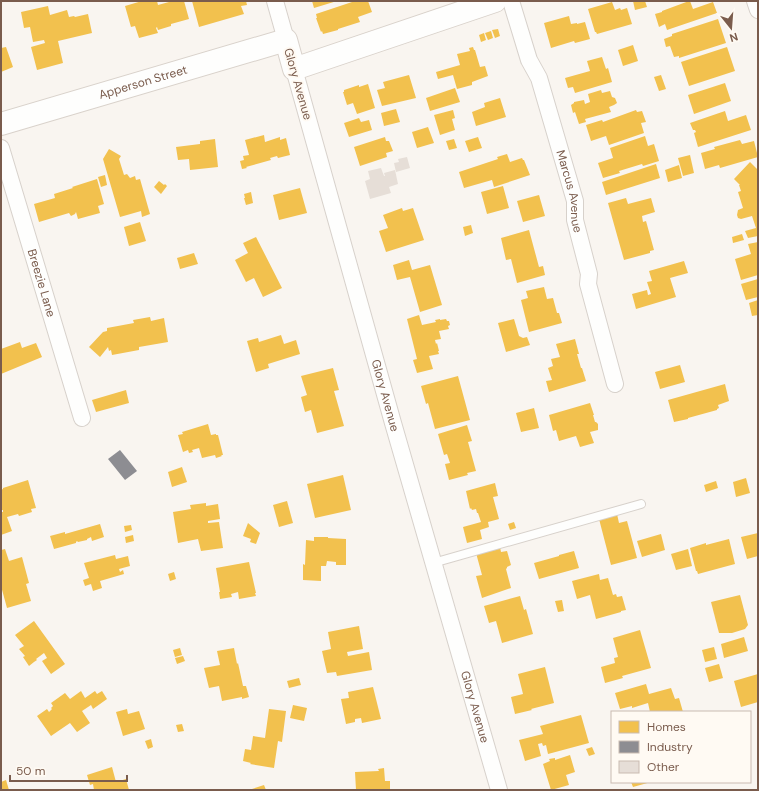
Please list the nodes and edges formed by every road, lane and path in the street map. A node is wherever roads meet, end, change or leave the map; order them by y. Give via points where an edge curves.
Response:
1 (274, 1) edge
2 (494, 1) edge
3 (511, 1) edge
4 (755, 1) edge
5 (758, 10) edge
6 (286, 40) junction
7 (294, 69) junction
8 (1, 124) edge
9 (1, 148) edge
10 (615, 384) dead end
11 (82, 418) dead end
12 (641, 504) dead end
13 (433, 563) junction
14 (499, 790) edge

1 - 6 street, Glory Avenue
2 - 7 street
3 - 10 street, Marcus Avenue via 529,60 539,78 574,202 575,220 589,274 588,284
4 - 5 street
6 - 7 street, Glory Avenue
6 - 8 street, Apperson Street
7 - 13 street, Glory Avenue
9 - 11 street, Breezie Lane
12 - 13 lane
13 - 14 street, Glory Avenue

